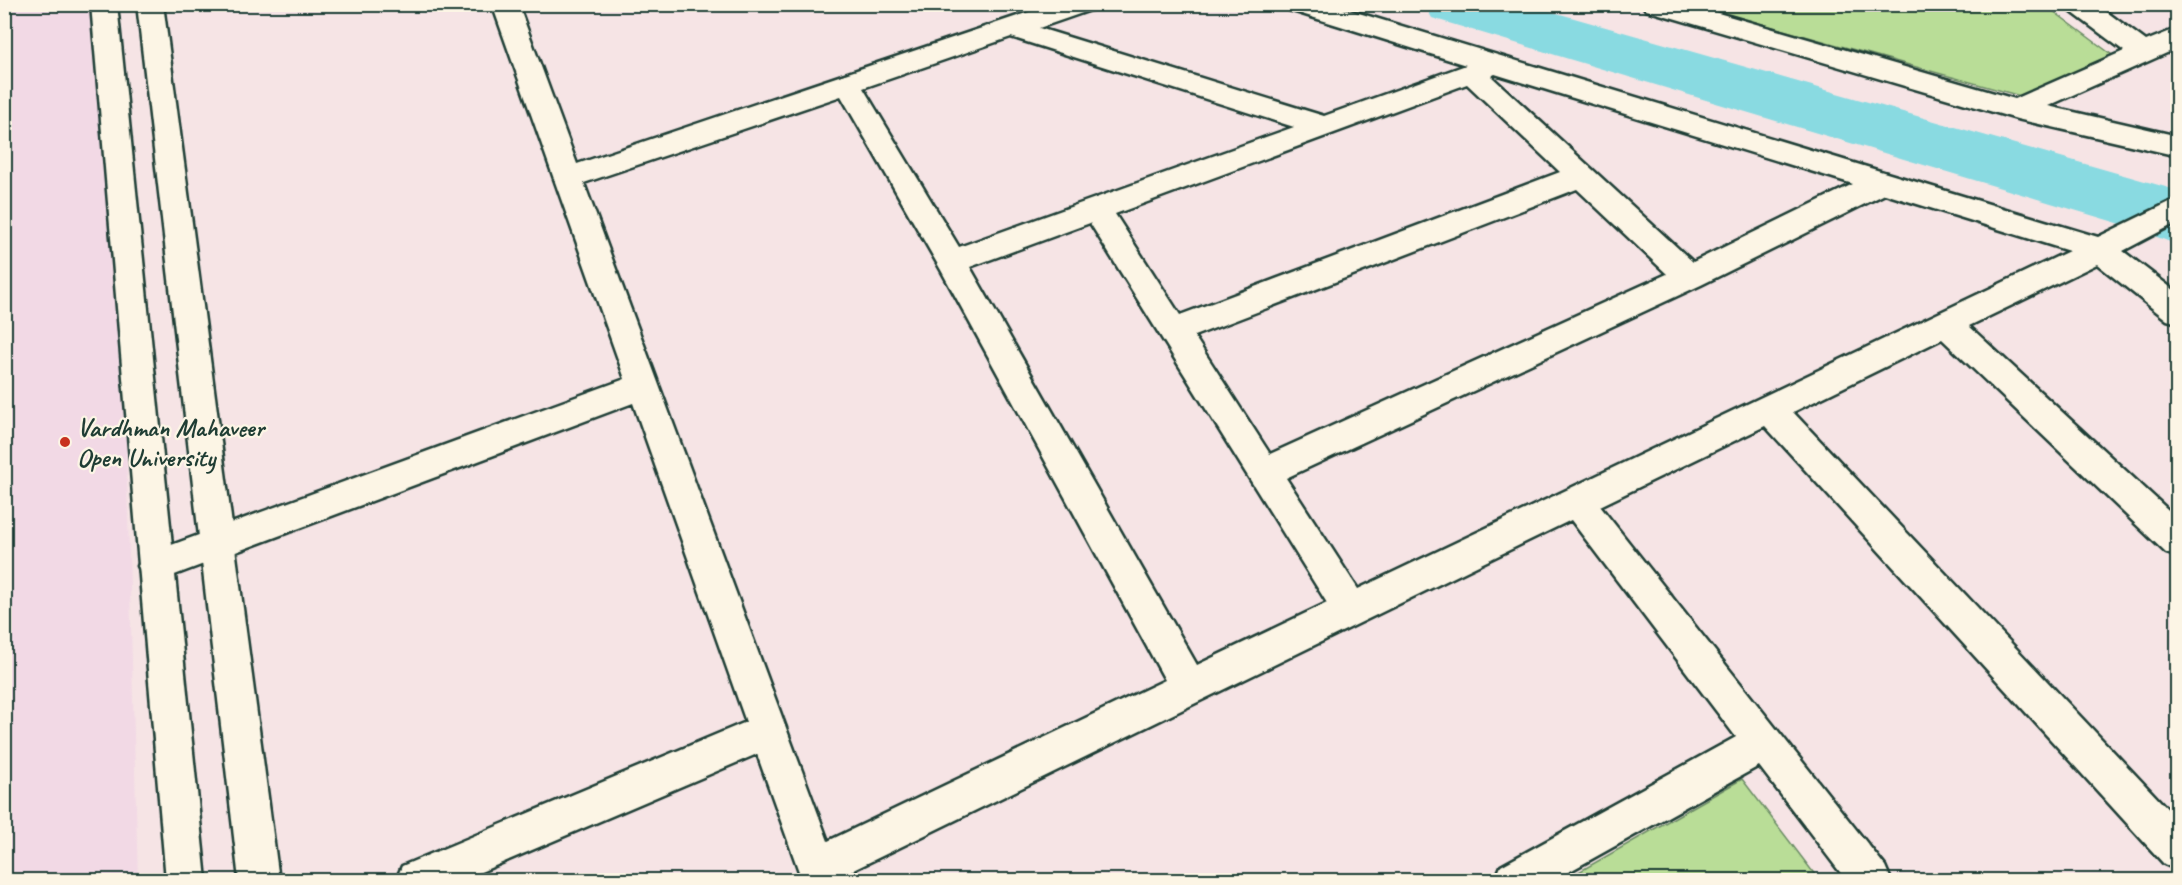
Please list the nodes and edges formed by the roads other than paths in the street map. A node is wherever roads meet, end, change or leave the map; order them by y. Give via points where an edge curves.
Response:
1 (104, 4) edge
2 (150, 4) edge
3 (505, 4) edge
4 (1082, 4) edge
5 (1298, 4) edge
6 (1654, 4) edge
7 (2078, 4) edge
8 (1011, 28) junction
9 (2178, 37) edge
10 (2144, 52) junction
11 (1482, 69) junction
12 (847, 84) junction
13 (2018, 109) junction
14 (1324, 126) junction
15 (2178, 146) edge
16 (1580, 176) junction
17 (567, 178) junction
18 (1882, 183) junction
19 (1095, 209) junction
20 (2178, 209) edge
21 (2113, 242) junction
22 (952, 262) junction
23 (1690, 277) junction
24 (2178, 311) edge
25 (1944, 323) junction
26 (1173, 331) junction
27 (642, 386) junction
28 (1769, 408) junction
29 (1264, 472) junction
30 (1576, 501) junction
31 (2178, 542) edge
32 (217, 543) junction
33 (156, 566) junction
34 (1351, 609) junction
35 (1189, 687) junction
36 (766, 732) junction
37 (1764, 742) junction
38 (2178, 850) edge
39 (819, 874) edge
40 (1524, 878) edge
41 (186, 880) edge
42 (259, 880) edge
43 (416, 880) edge
44 (1871, 880) edge

1 - 33 street
2 - 32 street
3 - 17 street
4 - 8 street
5 - 11 street
6 - 13 street
7 - 10 street
8 - 12 street
8 - 14 street
9 - 10 street
10 - 13 street
11 - 14 street
11 - 16 street
11 - 18 street
12 - 17 street
12 - 22 street
13 - 15 street
14 - 19 street
16 - 23 street
16 - 26 street
17 - 27 street
18 - 21 street
18 - 23 street
19 - 22 street
19 - 26 street
20 - 21 street
21 - 24 street
21 - 25 street
22 - 35 street
23 - 29 street
25 - 28 street
25 - 31 street
26 - 29 street
27 - 32 street
27 - 36 street
28 - 30 street
28 - 38 street
29 - 34 street
30 - 34 street
30 - 37 street
32 - 33 street
32 - 42 street
33 - 41 street
34 - 35 street
35 - 39 street
36 - 39 street
36 - 43 street
37 - 40 street
37 - 44 street

